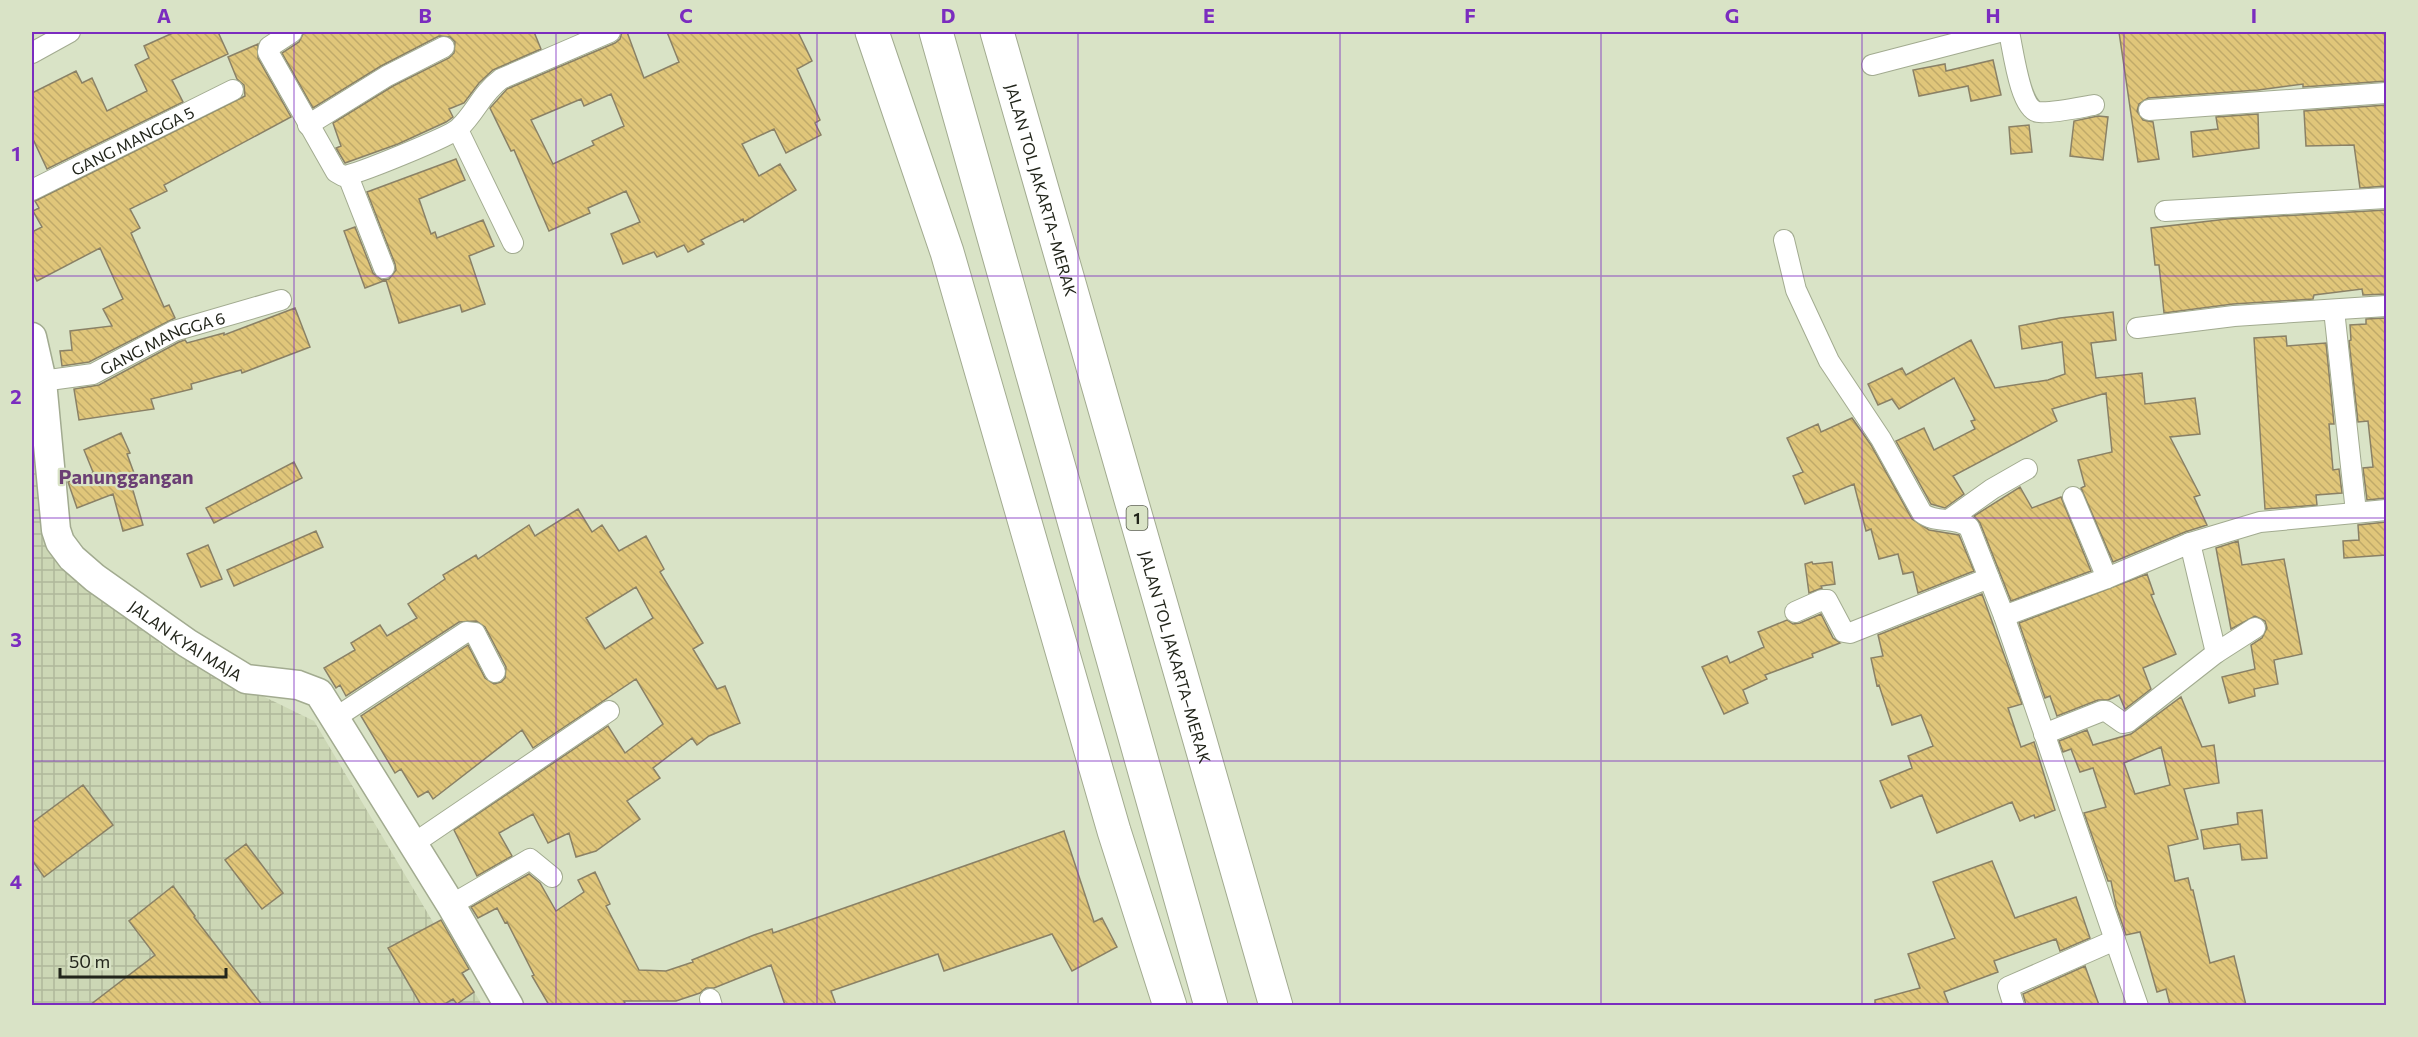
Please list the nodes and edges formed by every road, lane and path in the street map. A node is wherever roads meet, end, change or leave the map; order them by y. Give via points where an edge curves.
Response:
1 (70, 32) edge
2 (292, 32) edge
3 (610, 32) edge
4 (872, 32) edge
5 (936, 32) edge
6 (997, 32) edge
7 (1999, 32) edge
8 (2009, 32) edge
9 (444, 47) dead end
10 (32, 53) edge
11 (1872, 65) dead end
12 (233, 90) dead end
13 (2386, 93) edge
14 (2094, 105) dead end
15 (2149, 110) dead end
16 (308, 125) junction
17 (458, 130) junction
18 (348, 176) junction
19 (32, 190) edge
20 (2386, 198) edge
21 (2165, 211) dead end
22 (1784, 240) dead end
23 (513, 243) dead end
24 (384, 268) dead end
25 (281, 300) dead end
26 (2386, 306) edge
27 (2334, 310) junction
28 (2137, 328) dead end
29 (32, 337) edge
30 (42, 381) junction
31 (2027, 469) dead end
32 (2073, 497) dead end
33 (2386, 510) edge
34 (2356, 512) junction
35 (1950, 519) junction
36 (2190, 543) junction
37 (1989, 578) junction
38 (2107, 578) junction
39 (1795, 612) dead end
40 (2004, 616) junction
41 (2255, 628) dead end
42 (2216, 653) junction
43 (495, 672) dead end
44 (609, 711) dead end
45 (335, 718) junction
46 (2044, 734) junction
47 (413, 844) junction
48 (552, 877) dead end
49 (451, 905) junction
50 (2115, 940) junction
51 (508, 1005) edge
52 (1170, 1005) edge
53 (1211, 1005) edge
54 (1276, 1005) edge
55 (2014, 1005) edge
56 (2138, 1005) edge

1 - 10 street
2 - 16 street via 269,47 268,52
3 - 17 street via 501,78 488,89
4 - 52 highway via 947,252 1077,707
5 - 53 highway
6 - 54 highway, JALAN TOL JAKARTA–MERAK / 1
7 - 11 street
8 - 14 street via 2023,95 2030,109 2039,113
9 - 16 street via 387,76
12 - 19 street, GANG MANGGA 5
13 - 15 street
16 - 18 street via 336,172
17 - 18 street
17 - 23 street
18 - 24 street
20 - 21 street
22 - 35 street via 1796,290 1829,361 1881,439 1922,513 1933,519
25 - 30 street, GANG MANGGA 6 via 174,331 93,374
26 - 27 street
27 - 28 street via 2234,316
27 - 34 street
29 - 30 main road, JALAN KYAI MAJA
30 - 45 main road, JALAN KYAI MAJA via 56,530 72,558 187,643 246,679 308,687 319,693
31 - 35 street
32 - 38 street
33 - 34 street
34 - 36 street via 2260,522
35 - 37 street via 1969,527
36 - 38 street
36 - 42 street
37 - 39 street via 1850,633 1844,632 1825,599
37 - 40 street
38 - 40 street
40 - 46 street
41 - 42 street
42 - 46 street via 2128,722 2102,711
43 - 45 street via 475,633 466,632
44 - 47 street
45 - 47 main road, JALAN KYAI MAJA
46 - 50 street
47 - 49 main road, JALAN KYAI MAJA
48 - 49 street via 530,859
49 - 51 main road, JALAN KYAI MAJA
50 - 55 street via 2008,987
50 - 56 street

